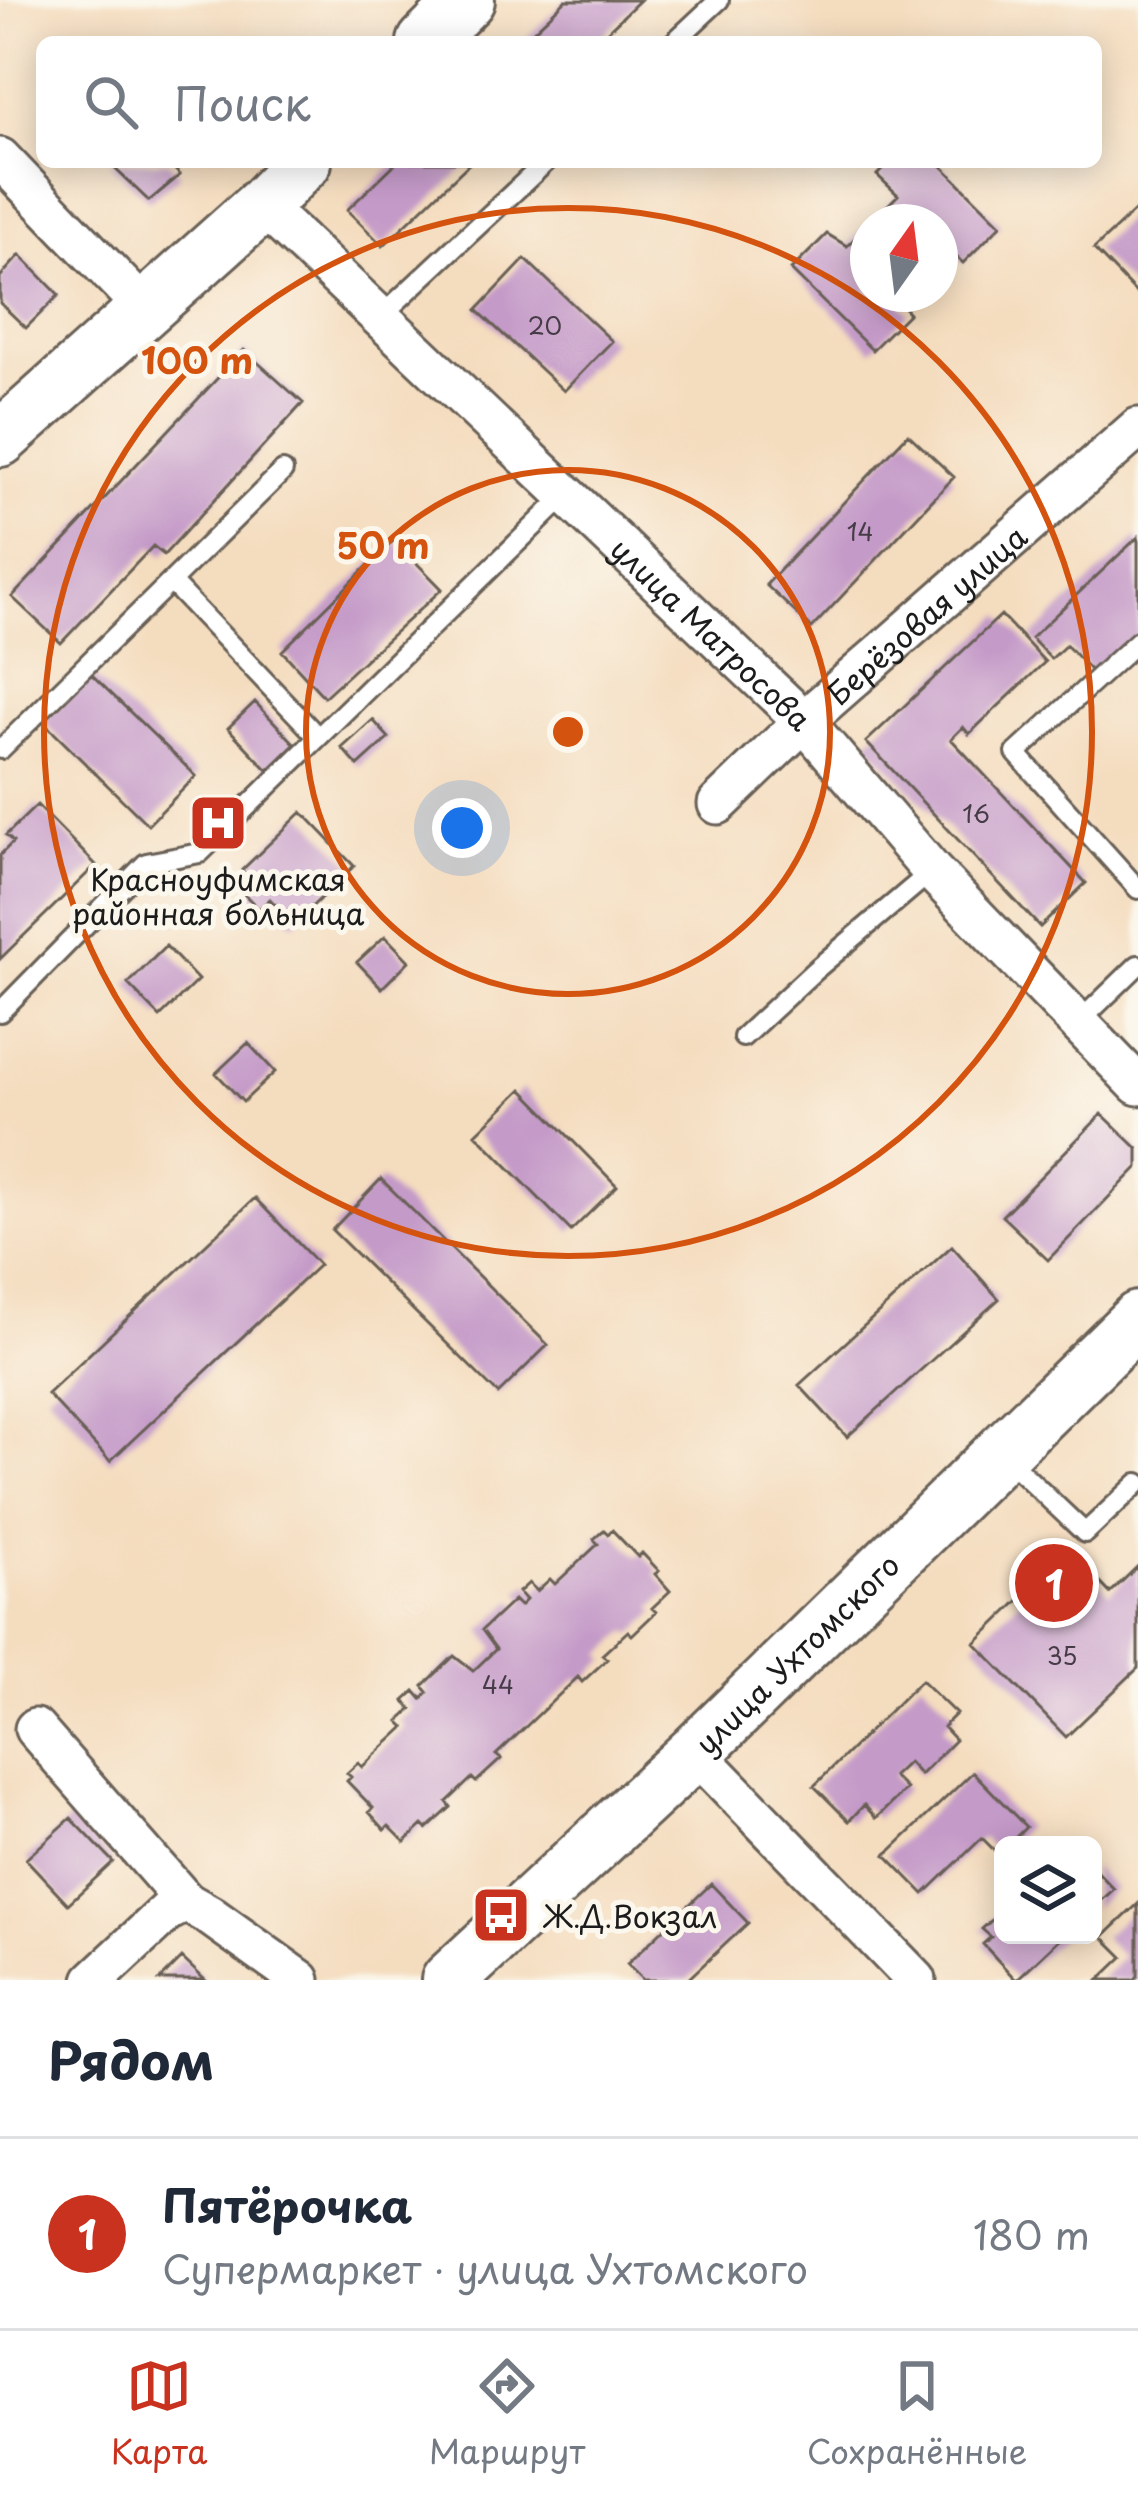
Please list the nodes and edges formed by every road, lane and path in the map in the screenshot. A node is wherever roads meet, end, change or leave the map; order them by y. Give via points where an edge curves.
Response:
1 (467, 0) edge
2 (719, 0) edge
3 (431, 36) edge
4 (680, 36) edge
5 (0, 158) edge
6 (298, 168) edge
7 (540, 168) edge
8 (262, 205) junction
9 (143, 308) junction
10 (379, 317) junction
11 (1138, 428) edge
12 (0, 439) edge
13 (284, 471) dead end
14 (566, 495) junction
15 (171, 582) junction
16 (1138, 641) edge
17 (804, 721) junction
18 (317, 736) junction
19 (0, 749) edge
20 (718, 804) dead end
21 (932, 871) junction
22 (1138, 889) edge
23 (1138, 965) edge
24 (0, 1012) edge
25 (1077, 1024) junction
26 (743, 1037) dead end
27 (1138, 1085) edge
28 (1138, 1319) edge
29 (1001, 1453) junction
30 (1138, 1483) edge
31 (35, 1729) dead end
32 (695, 1752) junction
33 (186, 1902) junction
34 (94, 1980) edge
35 (300, 1980) edge
36 (448, 1980) edge
37 (916, 1980) edge

1 - 3 street
2 - 4 lane
5 - 9 street
6 - 8 street
7 - 10 lane
8 - 9 street
8 - 10 street, улица Матросова
9 - 12 street
10 - 14 street, улица Матросова
11 - 17 street, Берёзовая улица
13 - 15 lane
14 - 17 street, улица Матросова
14 - 18 lane
15 - 18 lane
15 - 19 lane
16 - 22 lane via 1016,753
17 - 20 street, Берёзовая улица
17 - 21 street, улица Матросова
18 - 24 lane via 200,853 146,862
21 - 25 street, улица Матросова
21 - 26 lane
23 - 25 lane
25 - 27 street, улица Матросова
28 - 29 street, улица Ухтомского
29 - 30 lane via 1084,1534
29 - 32 street, улица Ухтомского
31 - 33 street
32 - 36 street, улица Ухтомского
32 - 37 street
33 - 34 street
33 - 35 street

